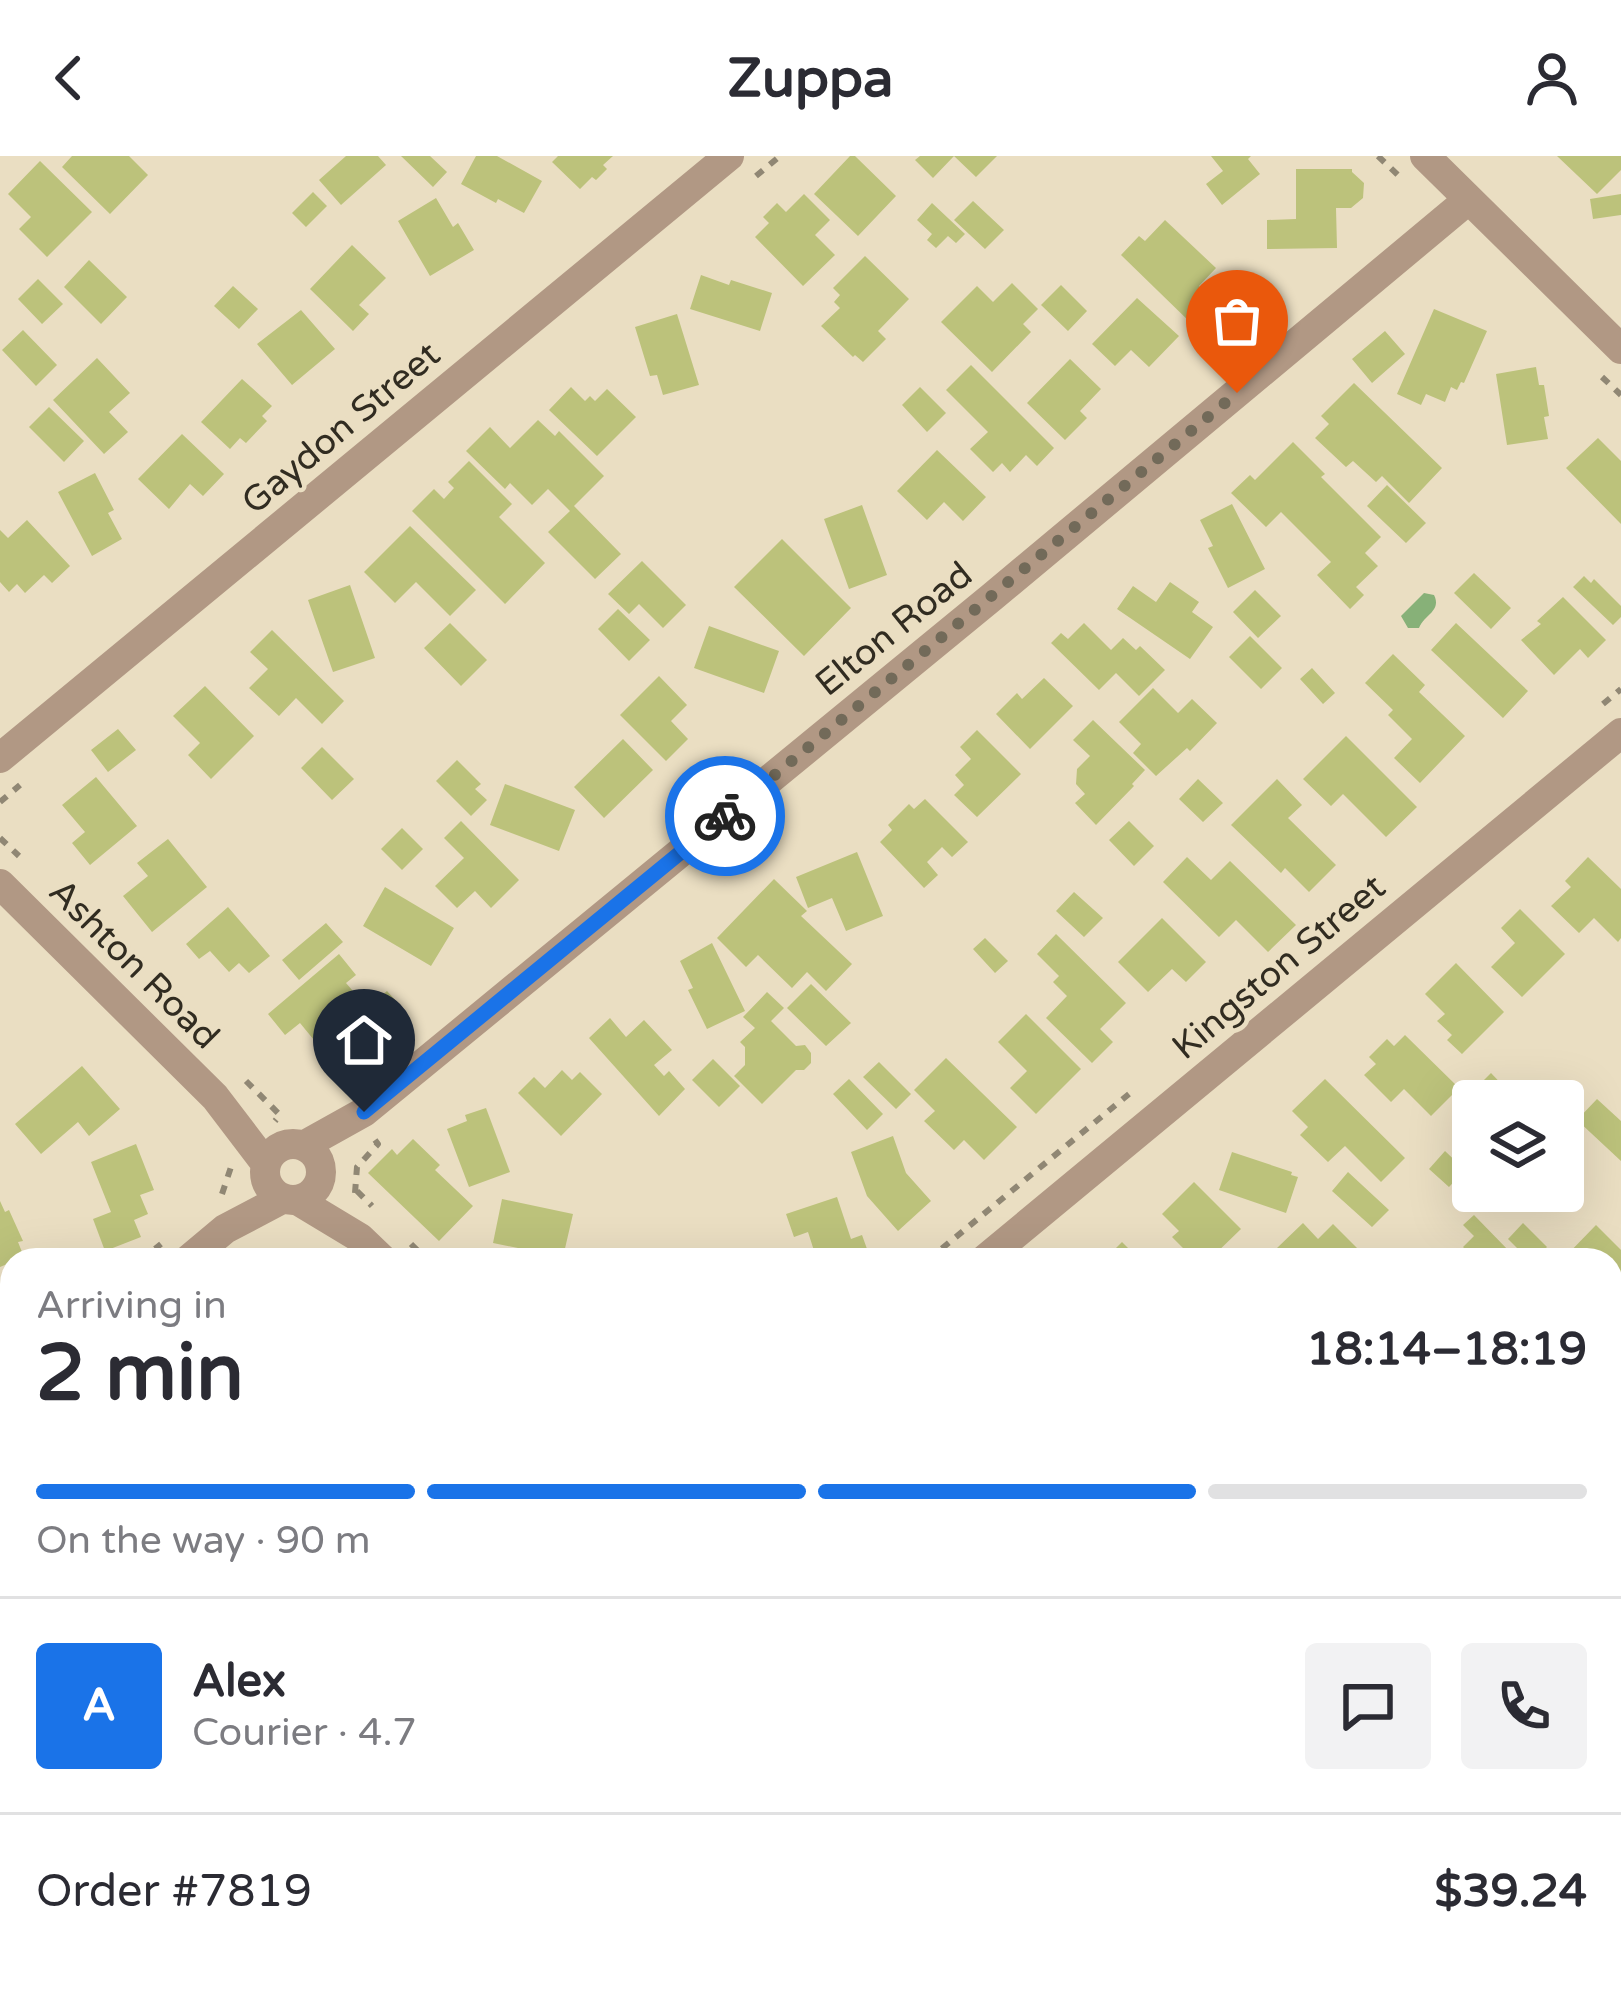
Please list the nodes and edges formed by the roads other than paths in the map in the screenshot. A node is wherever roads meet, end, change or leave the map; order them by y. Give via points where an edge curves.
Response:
1 (729, 156) edge
2 (1424, 156) edge
3 (1468, 200) junction
4 (1621, 349) edge
5 (1621, 733) edge
6 (0, 758) edge
7 (0, 884) edge
8 (292, 1171) junction
9 (181, 1247) edge
10 (370, 1248) edge
11 (999, 1248) edge

1 - 6 street, Gaydon Street
2 - 3 street
3 - 4 street
3 - 8 street, Elton Road via 366,1122
5 - 11 street, Kingston Street
7 - 8 street, Ashton Road
8 - 9 street, Elton Road via 225,1229
8 - 10 street, Ashton Road

